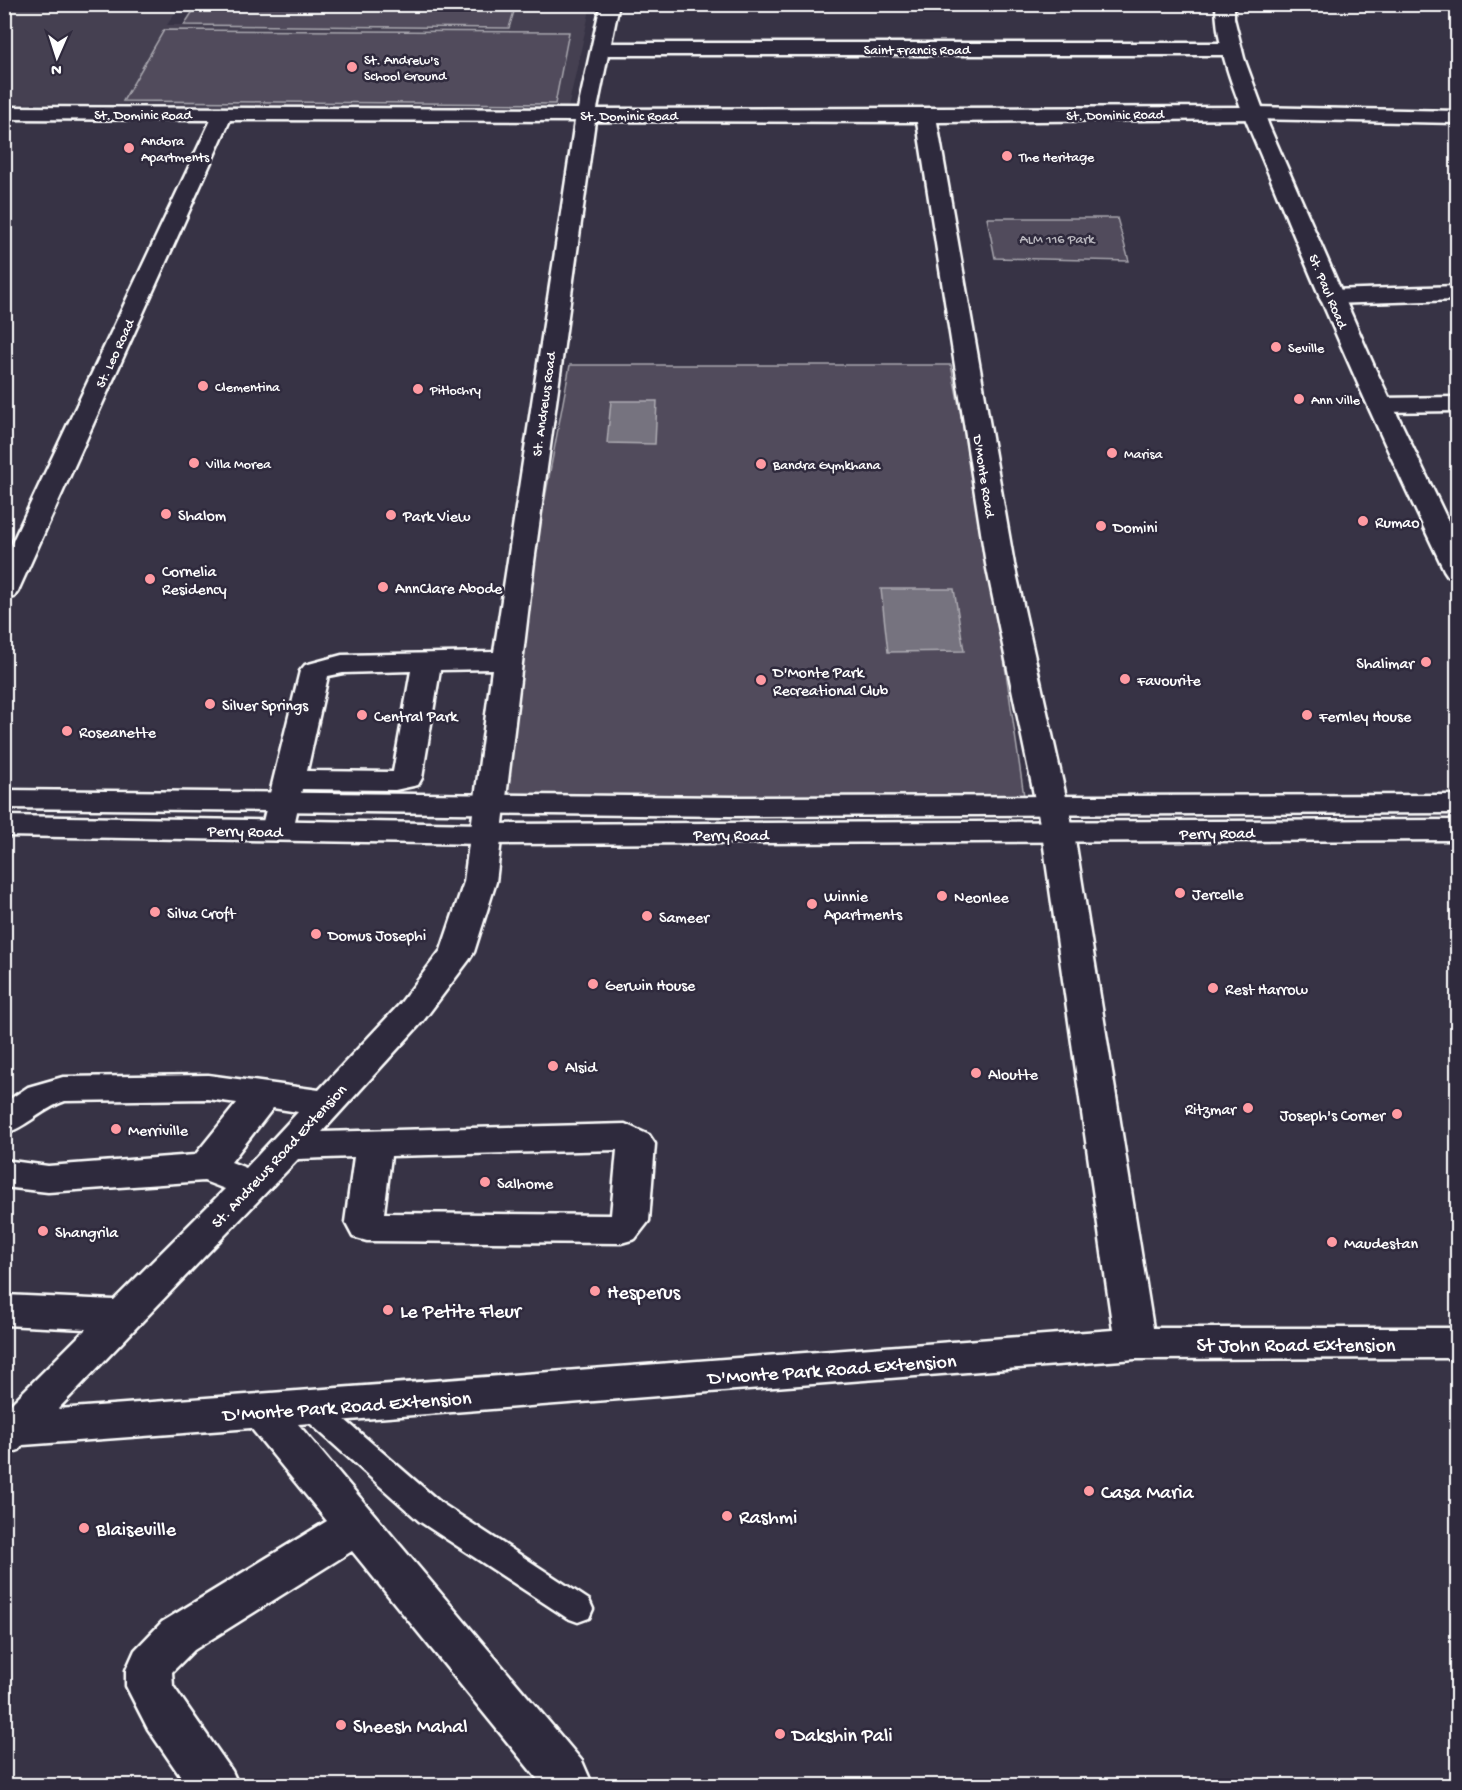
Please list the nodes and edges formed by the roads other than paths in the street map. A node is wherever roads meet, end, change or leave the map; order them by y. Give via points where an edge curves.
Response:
1 (610, 4) edge
2 (1225, 4) edge
3 (601, 49) junction
4 (1233, 49) junction
5 (4, 113) edge
6 (1254, 113) junction
7 (223, 114) junction
8 (586, 114) junction
9 (926, 116) junction
10 (1458, 117) edge
11 (1458, 293) edge
12 (1330, 297) junction
13 (1458, 404) edge
14 (1380, 405) junction
15 (1449, 537) edge
16 (1458, 570) edge
17 (4, 591) edge
18 (508, 660) junction
19 (427, 662) junction
20 (4, 799) edge
21 (1458, 804) edge
22 (283, 805) junction
23 (487, 820) junction
24 (1055, 820) junction
25 (4, 826) edge
26 (1458, 830) edge
27 (263, 1095) junction
28 (326, 1103) junction
29 (4, 1121) edge
30 (374, 1144) junction
31 (286, 1146) junction
32 (206, 1168) junction
33 (4, 1173) edge
34 (253, 1184) junction
35 (4, 1310) edge
36 (124, 1316) junction
37 (1458, 1343) edge
38 (1135, 1344) junction
39 (312, 1408) junction
40 (262, 1411) junction
41 (7, 1433) edge
42 (357, 1525) junction
43 (578, 1609) dead end
44 (215, 1785) edge
45 (569, 1785) edge

1 - 3 street, St. Andrews Road
2 - 4 street, St. Paul Road
3 - 4 street, Saint Francis Road
3 - 8 street, St. Andrews Road
4 - 6 street, St. Paul Road
5 - 7 street, St. Dominic Road
6 - 9 street, St. Dominic Road
6 - 10 street, St. Dominic Road
6 - 12 street, St. Paul Road
7 - 8 street, St. Dominic Road
7 - 17 street, St. Leo Road
8 - 9 street, St. Dominic Road
8 - 18 street, St. Andrews Road
9 - 24 street, D'Monte Road via 1000,564
11 - 12 street
12 - 14 street, St. Paul Road
13 - 14 street
14 - 15 street, St. Paul Road
15 - 16 street, St. Paul Road
18 - 19 street
18 - 23 street, St. Andrews Road
19 - 22 street via 407,778
19 - 22 street via 342,664 315,671
20 - 22 street, Perry Road
21 - 24 street, Perry Road
22 - 23 street, Perry Road
22 - 25 street, Perry Road
23 - 24 street, Perry Road
23 - 28 street, St. Andrews Road Extension via 480,882 457,952 411,1013
24 - 26 street, Perry Road
24 - 38 street
27 - 28 street
27 - 29 street via 208,1087 63,1089 40,1096
27 - 32 street
28 - 31 street, St. Andrews Road Extension
30 - 30 street via 625,1137 636,1144 630,1221 621,1229 367,1227 364,1222
30 - 31 street
31 - 34 street, St. Andrews Road Extension
32 - 33 street via 48,1179
32 - 34 street
34 - 36 street, St. Andrews Road Extension
35 - 36 street
36 - 41 street, St. Andrews Road Extension
37 - 38 street, St John Road Extension
38 - 39 street, D'Monte Park Road Extension
39 - 40 street, D'Monte Park Road Extension
39 - 43 lane via 430,1512
40 - 41 street, D'Monte Park Road Extension
40 - 42 street
42 - 44 street via 160,1651 148,1675 151,1694
42 - 45 street

